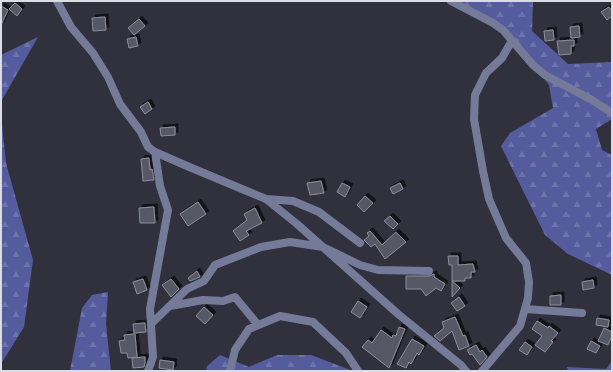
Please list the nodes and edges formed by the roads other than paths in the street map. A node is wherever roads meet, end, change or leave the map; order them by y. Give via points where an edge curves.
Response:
1 (57, 1) edge
2 (450, 1) edge
3 (515, 42) junction
4 (612, 113) edge
5 (155, 152) junction
6 (266, 199) junction
7 (360, 243) dead end
8 (323, 247) junction
9 (429, 271) dead end
10 (170, 306) junction
11 (525, 309) junction
12 (582, 313) dead end
13 (151, 324) junction
14 (258, 325) junction
15 (148, 371) edge
16 (230, 371) edge
17 (358, 371) edge
18 (466, 371) edge
19 (482, 371) edge

1 - 5 street via 71,27 93,53 108,77 120,104 141,132 148,147
2 - 3 street via 494,23
3 - 4 street via 545,75
3 - 11 street via 510,44 502,58 486,73 475,95 474,119 489,199 506,238 526,263 529,282
5 - 6 street
5 - 13 street via 160,186 168,210 150,309
6 - 7 street via 293,201 319,212
6 - 8 street
8 - 9 street via 360,266 378,270
8 - 10 street via 290,242 261,247 215,265 204,281 187,289
8 - 18 street
10 - 13 street
10 - 14 street via 204,300 223,301 235,297
11 - 12 street
11 - 19 street via 520,326
13 - 15 street via 153,357
14 - 16 street via 248,329 235,350
14 - 17 street via 280,316 313,322 346,353

